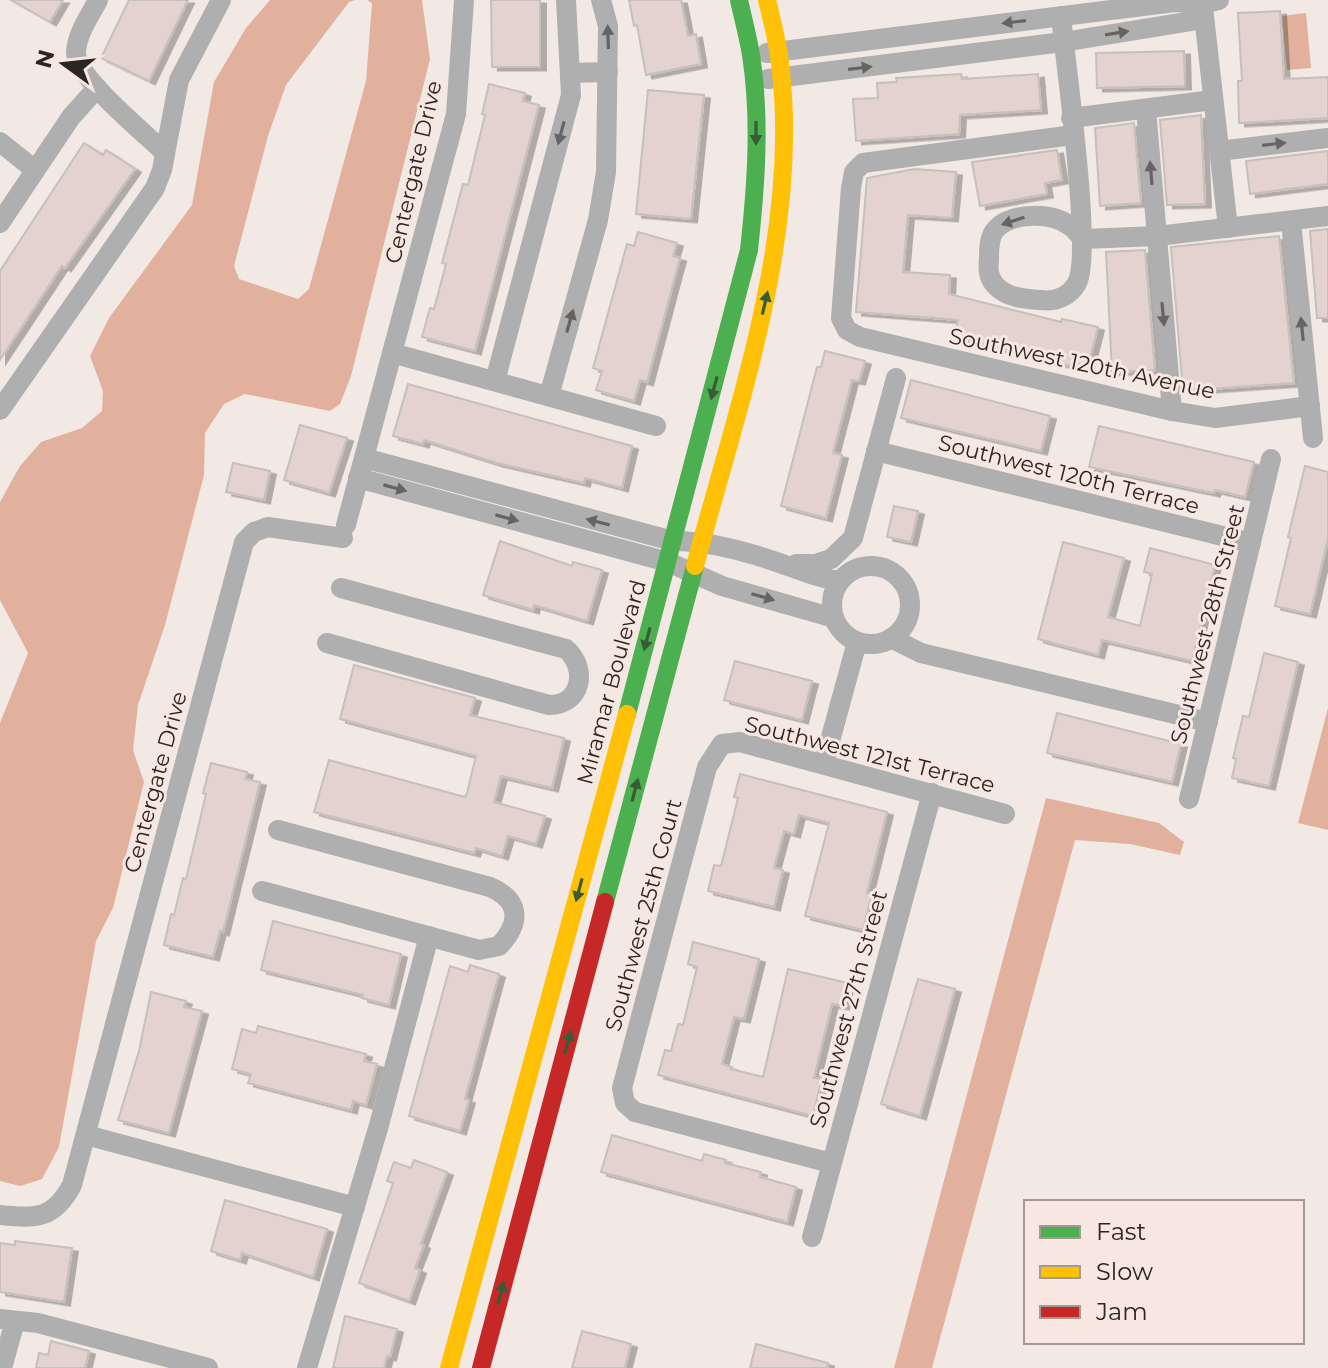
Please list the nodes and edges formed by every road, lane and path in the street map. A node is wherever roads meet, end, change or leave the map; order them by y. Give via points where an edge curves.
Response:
1 (98, 0) edge
2 (221, 0) edge
3 (464, 0) edge
4 (566, 0) edge
5 (601, 0) edge
6 (739, 0) edge
7 (767, 0) edge
8 (1208, 8) edge
9 (1061, 16) junction
10 (928, 32) junction
11 (1063, 42) junction
12 (777, 51) junction
13 (751, 56) junction
14 (931, 59) junction
15 (608, 72) junction
16 (570, 73) junction
17 (782, 77) junction
18 (753, 81) junction
19 (97, 88) junction
20 (1213, 100) junction
21 (1146, 109) junction
22 (1072, 126) junction
23 (1328, 138) edge
24 (0, 142) edge
25 (1219, 151) junction
26 (165, 153) junction
27 (35, 170) junction
28 (1328, 216) edge
29 (1291, 221) junction
30 (0, 223) edge
31 (1228, 228) junction
32 (1157, 236) junction
33 (1083, 239) junction
34 (392, 353) junction
35 (896, 378) dead end
36 (495, 381) junction
37 (549, 396) junction
38 (1310, 406) junction
39 (0, 410) edge
40 (1172, 411) junction
41 (656, 426) dead end
42 (1313, 438) dead end
43 (876, 451) junction
44 (1271, 459) dead end
45 (361, 468) junction
46 (471, 498) junction
47 (853, 538) junction
48 (673, 541) junction
49 (703, 541) junction
50 (1251, 543) junction
51 (668, 562) junction
52 (782, 563) junction
53 (861, 568) junction
54 (693, 573) junction
55 (840, 581) junction
56 (341, 588) dead end
57 (834, 618) junction
58 (891, 638) junction
59 (857, 642) junction
60 (327, 643) dead end
61 (1208, 722) junction
62 (722, 744) joint
63 (824, 763) junction
64 (932, 793) junction
65 (1189, 799) dead end
66 (1005, 814) dead end
67 (278, 830) dead end
68 (262, 891) dead end
69 (429, 936) junction
70 (86, 1135) junction
71 (831, 1163) junction
72 (355, 1207) junction
73 (0, 1215) edge
74 (812, 1237) dead end
75 (8, 1320) edge
76 (2, 1368) edge
77 (208, 1368) edge
78 (307, 1368) edge
79 (449, 1368) edge
80 (481, 1368) edge

1 - 19 street via 76,52 78,64
2 - 26 street via 179,80
3 - 34 street, Centergate Drive via 456,114
4 - 16 street
15 -> 5 street via 608,26
6 - 13 street, Miramar Boulevard
7 - 12 street
8 - 9 street via 1175,2
11 -> 8 street
8 - 20 street
9 -> 10 street
9 - 11 street
10 - 12 street
10 - 14 street
11 - 14 street
11 - 22 street
12 - 13 street
12 - 17 street
13 - 18 street, Miramar Boulevard
17 -> 14 street
15 - 16 street
37 -> 15 street via 598,220 606,172
16 -> 36 street via 571,95
17 - 18 street
49 -> 17 street via 767,297 782,195
18 -> 48 street, Miramar Boulevard via 756,188 749,250
19 - 26 street
19 - 27 street
20 - 21 street
20 - 25 street
21 - 22 street
32 -> 21 street
22 - 33 street
22 - 40 street, Southwest 120th Avenue via 863,163 854,172 841,318 847,330 860,337
25 -> 23 street
24 - 27 street
25 - 31 street
26 - 39 street via 155,188
27 - 30 street
28 - 29 street
29 - 31 street
38 -> 29 street
31 - 32 street
32 - 33 street
32 -> 40 street
33 -> 33 street via 1069,224 1047,216 1006,222 991,236 989,277 1012,296 1049,301 1063,297 1079,280
34 - 36 street
34 - 45 street, Centergate Drive
35 - 43 street
36 - 37 street
37 - 41 street
38 - 40 street, Southwest 120th Avenue via 1215,418
38 - 42 street
43 - 47 street
43 - 50 street, Southwest 120th Terrace
44 - 50 street, Southwest 28th Street
45 - 46 street
45 - 70 street, Centergate Drive via 345,531 268,527 244,542
48 -> 46 street
46 -> 51 street
47 - 52 street via 831,559
47 - 53 street
48 - 49 street
48 - 51 street, Miramar Boulevard
49 - 52 street
49 - 54 street
50 - 61 street, Southwest 28th Street
51 - 54 street
51 -> 79 street, Miramar Boulevard
52 - 55 street
53 - 55 street
53 - 58 street via 885,569 904,584 910,608
54 -> 57 street
80 -> 54 street
55 - 57 street via 834,592
56 - 60 street via 566,649 574,656 578,686 571,698 549,705
57 - 59 street
58 - 59 street
58 - 61 street via 921,653
59 - 63 street
61 - 65 street, Southwest 28th Street
62 - 63 street, Southwest 121st Terrace via 740,742
62 - 71 street, Southwest 25th Court via 707,767 622,1088 625,1103 635,1112
63 - 64 street, Southwest 121st Terrace
64 - 66 street, Southwest 121st Terrace
64 - 71 street, Southwest 27th Street
67 - 69 street via 490,887 514,912 515,925 499,946 479,950
68 - 69 street
69 - 72 street
70 - 72 street
70 - 73 street, Centergate Drive via 63,1202 32,1219
71 - 74 street, Southwest 27th Street
72 - 78 street
75 - 76 street
75 - 77 street via 38,1323

